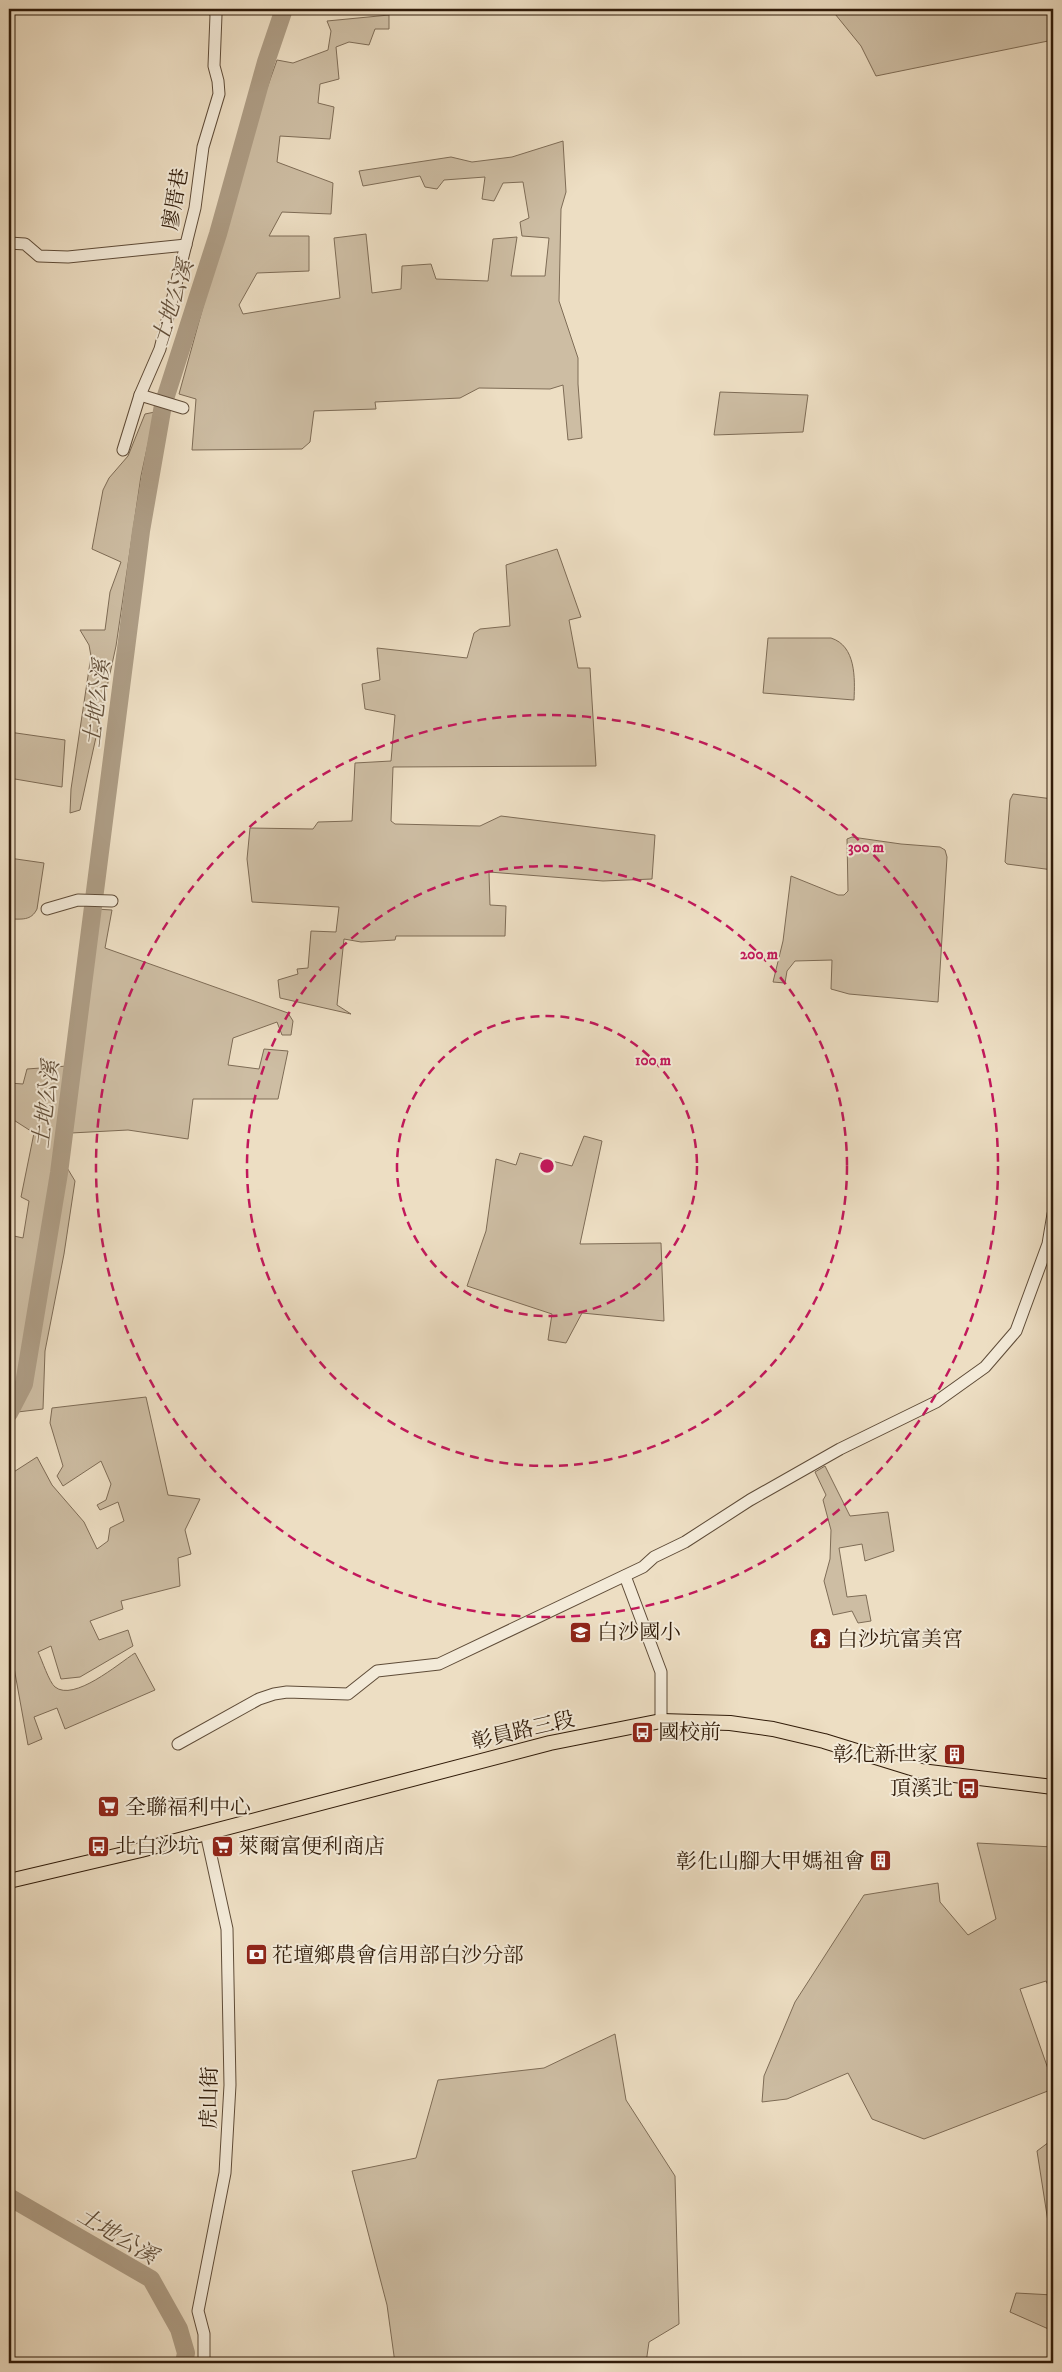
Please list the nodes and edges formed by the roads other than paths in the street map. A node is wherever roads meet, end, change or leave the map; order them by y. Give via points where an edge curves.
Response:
1 (214, 9) edge
2 (9, 243) edge
3 (186, 245) junction
4 (140, 394) junction
5 (180, 407) dead end
6 (123, 450) dead end
7 (107, 901) dead end
8 (47, 908) dead end
9 (1053, 1214) edge
10 (625, 1576) junction
11 (660, 1721) junction
12 (178, 1744) dead end
13 (1053, 1788) edge
14 (206, 1833) junction
15 (9, 1881) edge
16 (204, 2363) edge

1 - 3 street, 廖厝巷 via 214,66 219,94 203,147 195,208
2 - 3 street via 25,244 39,256 68,257
3 - 4 street, 廖厝巷 via 160,349
4 - 5 street
4 - 6 street, 廖厝巷
7 - 8 street via 78,900
9 - 10 street via 1048,1244 1016,1331 978,1373 936,1402 840,1449
10 - 11 street via 661,1672
10 - 12 street via 439,1664 377,1671 348,1694 274,1694
11 - 13 main road, 彰員路三段 via 730,1723 773,1729 922,1771
11 - 14 main road, 彰員路三段 via 550,1743
14 - 15 main road, 彰員路三段
14 - 16 street, 虎山街 via 227,1929 230,2085 225,2173 198,2311 204,2334

